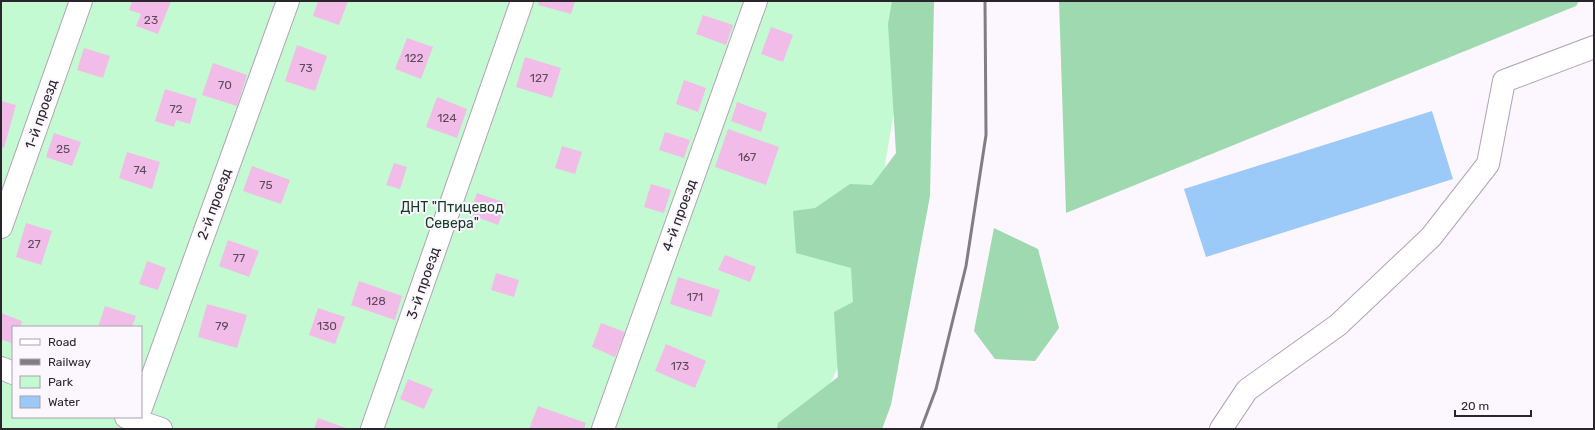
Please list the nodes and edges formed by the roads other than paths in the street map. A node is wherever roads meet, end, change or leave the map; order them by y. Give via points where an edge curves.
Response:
1 (81, 1) edge
2 (288, 1) edge
3 (522, 1) edge
4 (756, 1) edge
5 (1594, 47) edge
6 (1, 227) edge
7 (1, 368) edge
8 (12, 373) edge
9 (142, 399) edge
10 (135, 418) edge
11 (161, 429) edge
12 (372, 429) edge
13 (603, 429) edge
14 (1220, 429) edge

1 - 6 street, 1-й проезд
2 - 9 street, 2-й проезд
3 - 12 street, 3-й проезд
4 - 13 street, 4-й проезд
5 - 14 street via 1504,81 1488,164 1432,237 1338,325 1247,390
7 - 8 street
10 - 11 street

